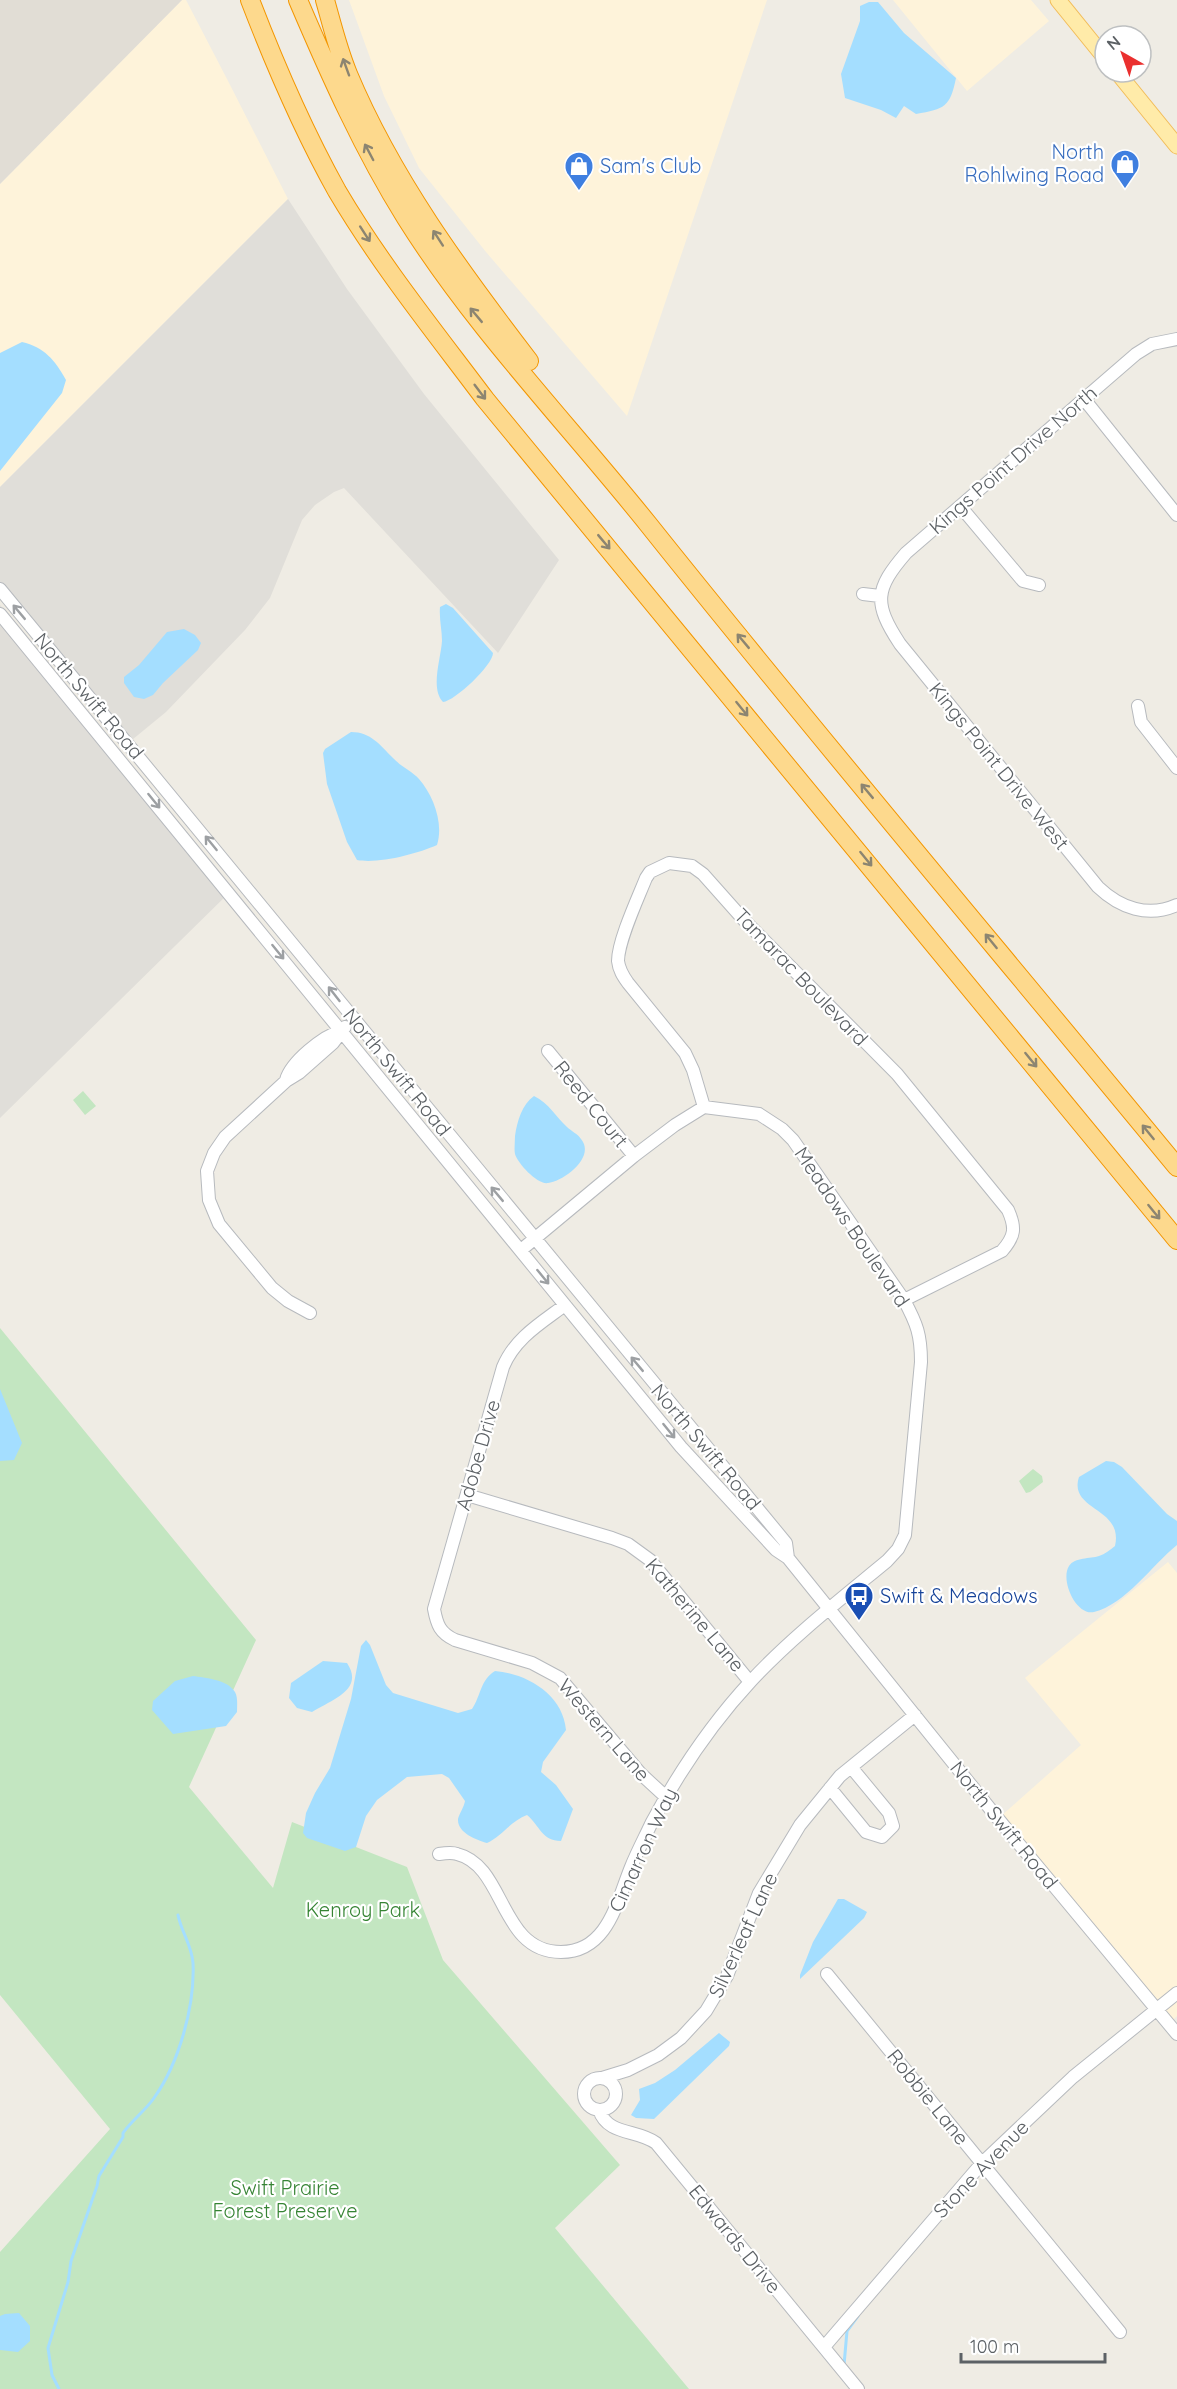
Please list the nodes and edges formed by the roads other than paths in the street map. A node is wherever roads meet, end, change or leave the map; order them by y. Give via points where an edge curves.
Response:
1 (237, 0) edge
2 (250, 0) edge
3 (298, 0) edge
4 (325, 0) edge
5 (1058, 0) edge
6 (1093, 43) edge
7 (1127, 84) edge
8 (1177, 146) edge
9 (324, 166) junction
10 (1177, 339) edge
11 (1084, 399) junction
12 (620, 489) junction
13 (960, 506) junction
14 (1177, 515) edge
15 (1039, 585) dead end
16 (0, 589) edge
17 (862, 594) dead end
18 (880, 596) junction
19 (0, 614) edge
20 (1138, 706) dead end
21 (1177, 768) edge
22 (1177, 905) edge
23 (354, 1020) junction
24 (341, 1031) junction
25 (548, 1051) dead end
26 (704, 1107) junction
27 (634, 1156) junction
28 (1177, 1167) edge
29 (535, 1239) junction
30 (1177, 1240) edge
31 (521, 1250) junction
32 (904, 1300) junction
33 (565, 1305) junction
34 (310, 1313) dead end
35 (467, 1495) junction
36 (788, 1558) junction
37 (829, 1610) junction
38 (440, 1630) joint
39 (750, 1682) junction
40 (915, 1715) junction
41 (851, 1767) junction
42 (830, 1788) junction
43 (666, 1797) junction
44 (439, 1854) dead end
45 (827, 1974) dead end
46 (1177, 1994) edge
47 (1157, 2011) junction
48 (1177, 2034) edge
49 (602, 2078) junction
50 (599, 2110) junction
51 (982, 2163) junction
52 (1120, 2332) dead end
53 (824, 2347) junction
54 (858, 2389) edge

1 - 9 highway via 278,97
2 - 9 highway via 290,98
12 -> 3 highway via 468,306 406,217 337,91
12 -> 4 highway via 420,209 348,74
5 - 6 main road
7 - 8 main road
9 -> 30 highway via 372,245 485,399
10 - 11 street, Kings Point Drive North via 1144,349
11 - 13 street, Kings Point Drive North
11 - 14 street
28 -> 12 highway
13 - 15 street via 1023,581
13 - 18 street, Kings Point Drive North via 891,569
23 -> 16 street, North Swift Road
17 - 18 street
18 - 22 street, Kings Point Drive West via 900,644 1098,887 1142,918
19 -> 24 street, North Swift Road
20 - 21 street via 1141,722
23 - 24 street
29 -> 23 street, North Swift Road
24 - 31 street, North Swift Road
24 - 34 street via 333,1043 219,1144 207,1171 208,1195 219,1224 272,1288
25 - 27 street, Reed Court
26 - 27 street
26 - 32 street, Meadows Boulevard via 759,1114 782,1129
26 - 32 street, Tamarac Boulevard via 682,1048 628,983 618,960 646,878 669,863 692,866 703,874 897,1074 1008,1210 1014,1226 1002,1251
27 - 29 street
29 - 31 street
36 -> 29 street, North Swift Road via 786,1544
31 -> 33 street, North Swift Road
32 - 37 street, Meadows Boulevard via 921,1338 905,1535 887,1561
33 - 35 street, Adobe Drive via 525,1335 510,1352
33 -> 36 street, North Swift Road via 681,1447 776,1550
35 - 38 street, Adobe Drive via 434,1609
35 - 39 street, Katherine Lane via 612,1538 640,1551
36 - 37 street, North Swift Road
37 - 39 street, Cimarron Way
37 - 40 street, North Swift Road
38 - 43 street, Western Lane via 455,1640 532,1663 560,1678 641,1774
39 - 43 street, Cimarron Way via 701,1742
40 - 41 street, Silverleaf Lane
40 - 47 street, North Swift Road
41 - 42 street, Silverleaf Lane
41 - 42 street via 889,1813 893,1826 882,1837 866,1832
42 - 49 street, Silverleaf Lane via 800,1826 759,1893 727,1976 706,2011 681,2038 658,2055
43 - 44 street, Cimarron Way via 605,1929 587,1945 569,1951 551,1951 526,1938 477,1866 456,1853
45 - 51 street, Robbie Lane
46 - 47 street, Stone Avenue
47 - 48 street, North Swift Road
47 - 51 street, Stone Avenue via 1073,2077
49 - 50 street via 612,2084 615,2096 609,2107
49 - 50 street via 590,2081 584,2092 591,2108
50 - 53 street, Edwards Drive via 606,2123 615,2129 648,2137 656,2143
51 - 52 street, Robbie Lane
51 - 53 street, Stone Avenue
53 - 54 street, Edwards Drive

